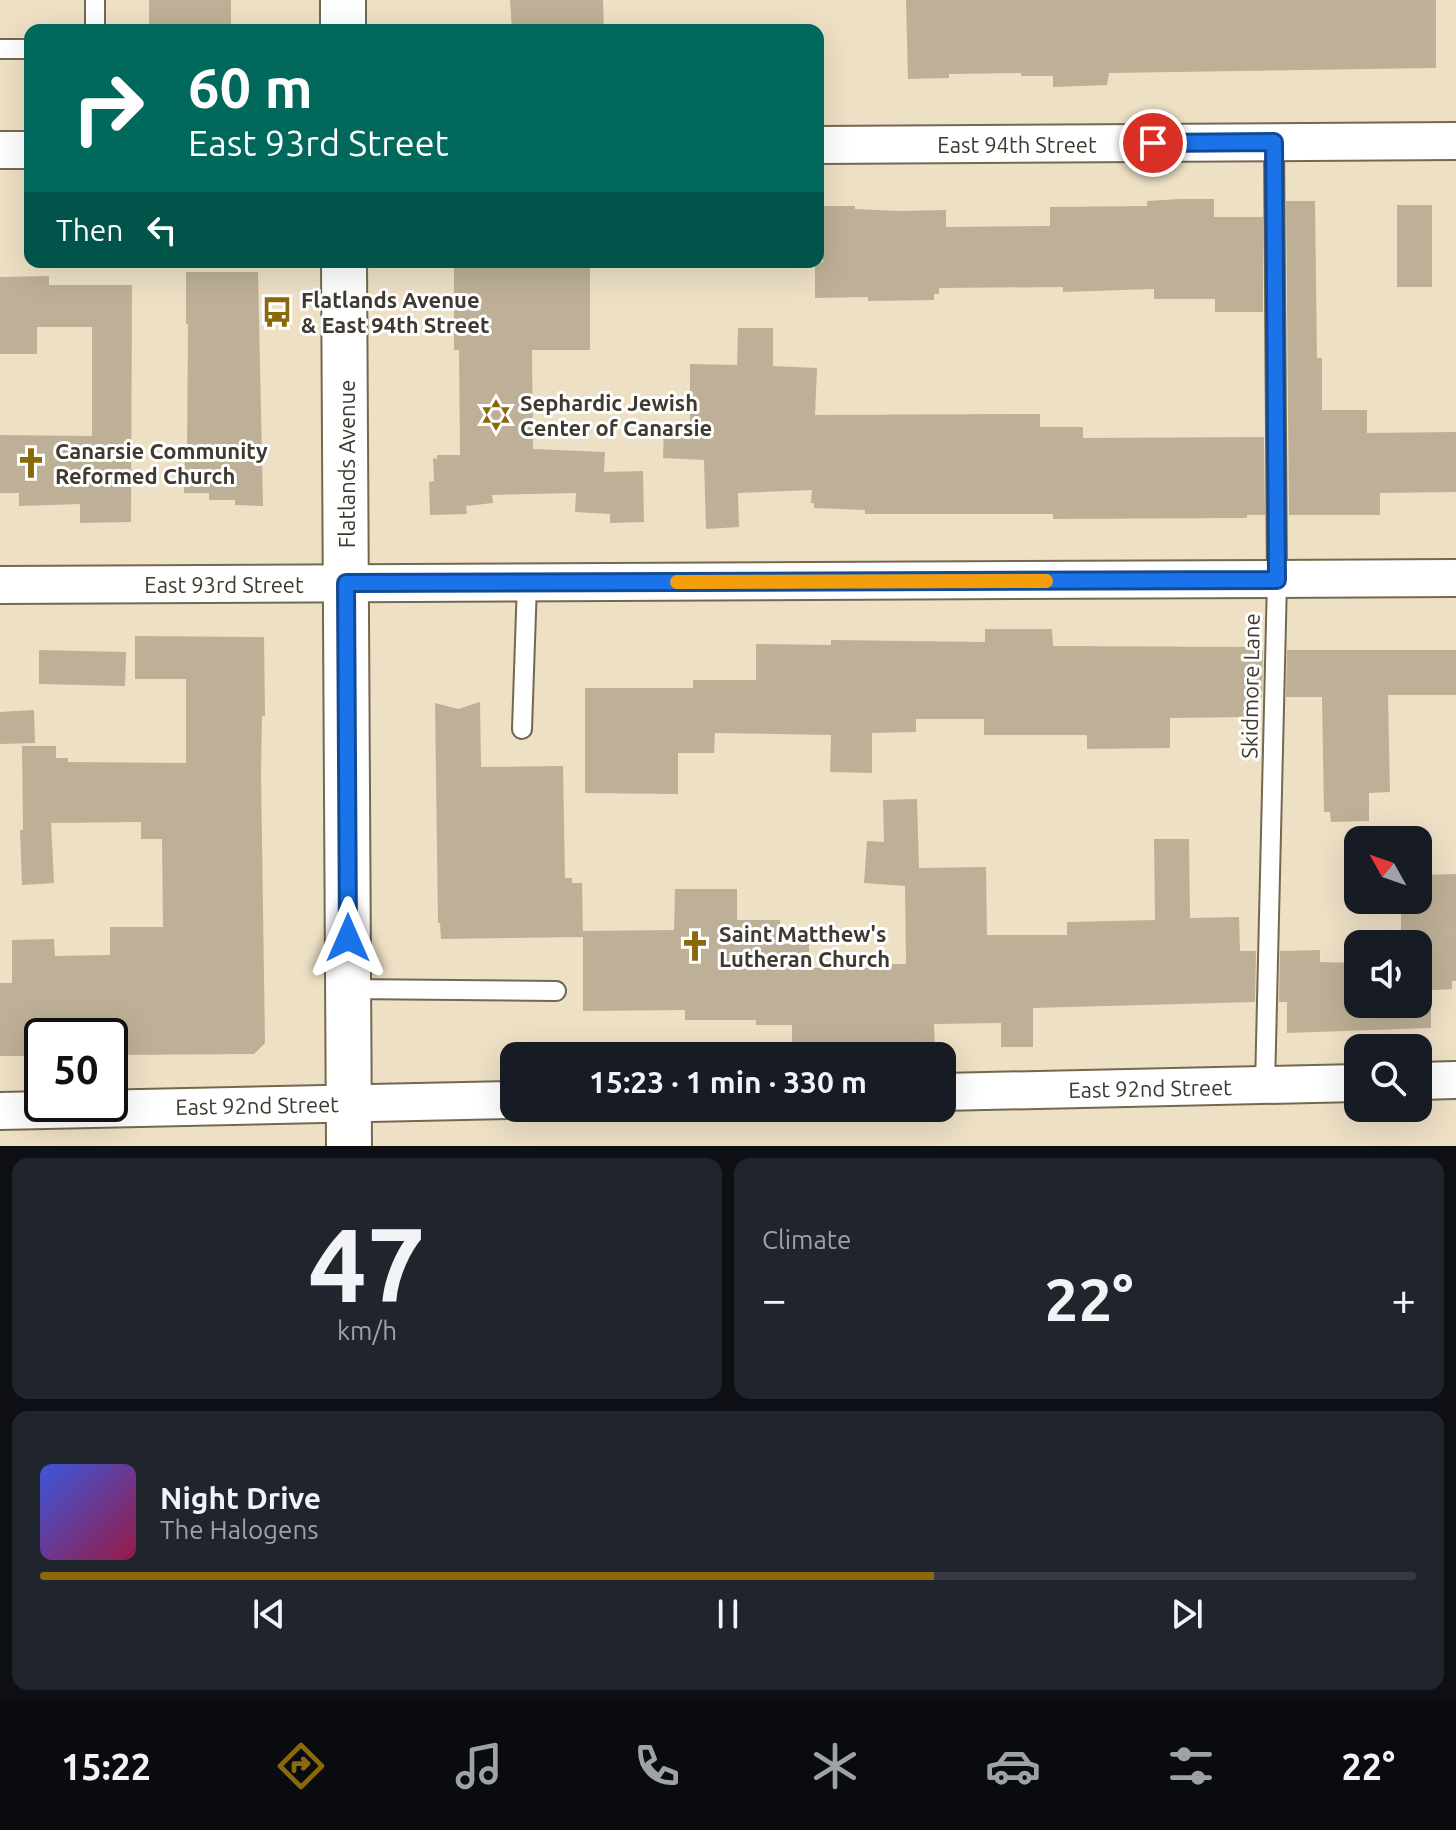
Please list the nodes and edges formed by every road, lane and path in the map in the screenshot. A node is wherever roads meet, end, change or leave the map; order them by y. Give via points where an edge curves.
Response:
1 (95, 0) edge
2 (343, 0) edge
3 (95, 24) edge
4 (343, 24) edge
5 (0, 49) edge
6 (24, 49) edge
7 (1456, 141) edge
8 (1274, 142) junction
9 (824, 145) edge
10 (0, 150) edge
11 (24, 150) edge
12 (344, 268) edge
13 (1456, 578) edge
14 (1277, 580) junction
15 (346, 583) junction
16 (527, 583) junction
17 (0, 585) edge
18 (522, 729) dead end
19 (348, 989) junction
20 (556, 991) dead end
21 (1456, 1080) edge
22 (1432, 1081) edge
23 (1344, 1083) edge
24 (1265, 1086) junction
25 (956, 1092) edge
26 (500, 1100) edge
27 (349, 1103) junction
28 (0, 1111) edge
29 (349, 1146) edge

1 - 3 lane
2 - 4 main road
5 - 6 lane
7 - 8 street, East 94th Street
8 - 9 street, East 94th Street
8 - 14 lane, Skidmore Lane
10 - 11 street
12 - 15 main road, Flatlands Avenue
13 - 14 street, East 93rd Street
14 - 16 street, East 93rd Street
14 - 24 lane, Skidmore Lane
15 - 16 street, East 93rd Street
15 - 17 street, East 93rd Street
15 - 19 main road, Flatlands Avenue
16 - 18 lane
19 - 20 lane
19 - 27 main road, Flatlands Avenue
21 - 22 street
23 - 24 street, East 92nd Street
24 - 25 street, East 92nd Street
26 - 27 street, East 92nd Street
27 - 28 street, East 92nd Street
27 - 29 main road, Flatlands Avenue

